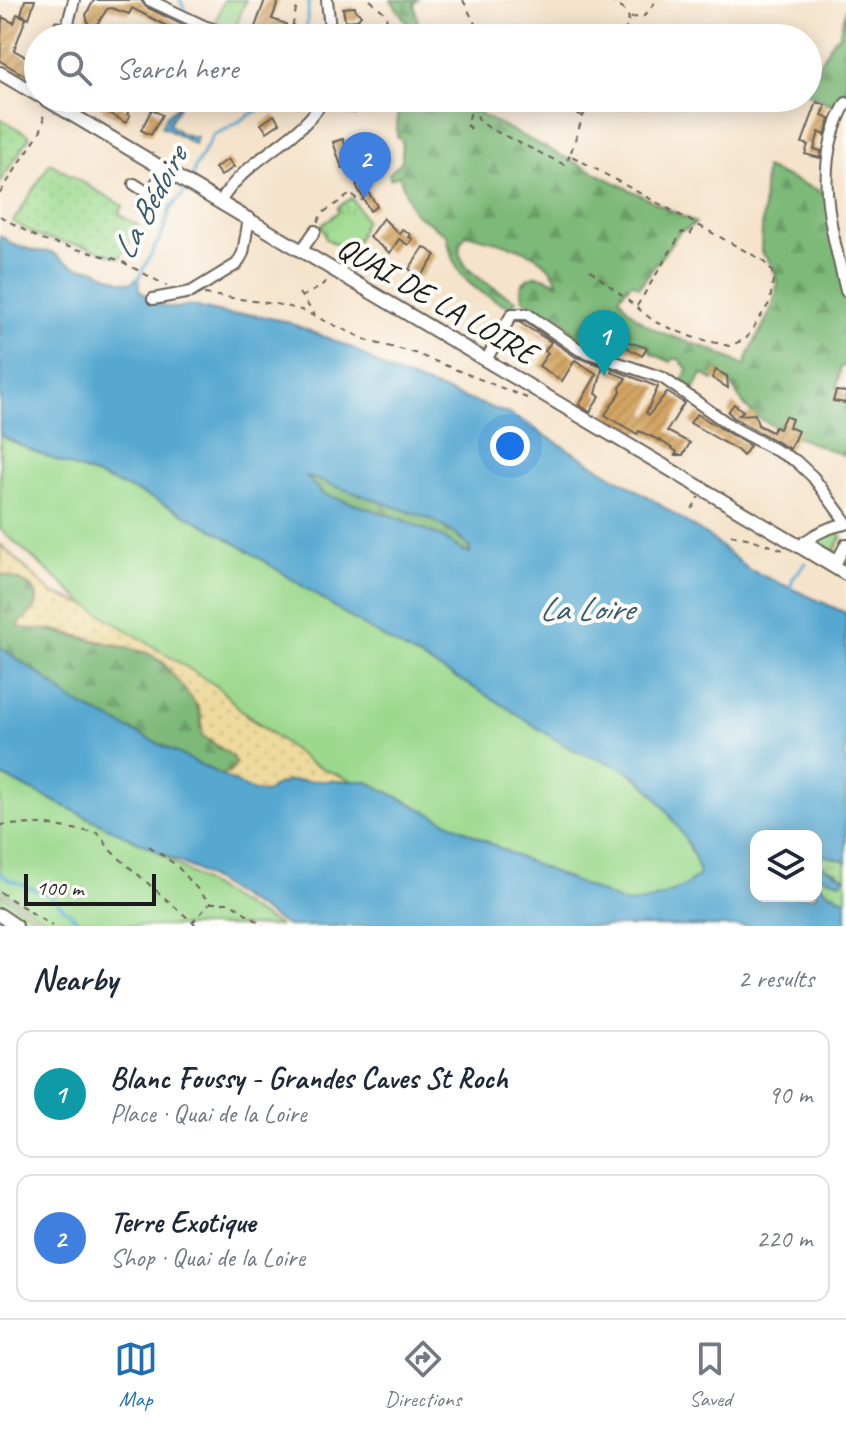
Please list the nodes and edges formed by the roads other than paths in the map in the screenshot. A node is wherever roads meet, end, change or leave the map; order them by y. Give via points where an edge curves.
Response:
1 (74, 0) edge
2 (149, 0) edge
3 (327, 0) edge
4 (68, 24) edge
5 (200, 24) edge
6 (330, 24) edge
7 (0, 73) edge
8 (24, 87) edge
9 (846, 103) edge
10 (67, 112) edge
11 (315, 112) edge
12 (181, 178) junction
13 (134, 184) dead end
14 (148, 193) junction
15 (221, 201) junction
16 (140, 206) dead end
17 (249, 218) junction
18 (315, 231) road end
19 (301, 251) junction
20 (846, 291) edge
21 (153, 299) dead end
22 (486, 360) junction
23 (846, 523) edge
24 (801, 544) junction
25 (846, 544) edge
26 (839, 567) edge
27 (0, 915) edge
28 (16, 926) edge

1 - 4 street
2 - 5 street
3 - 6 street
7 - 8 main road
9 - 20 street via 825,171
10 - 12 main road
11 - 15 street via 245,170
12 - 14 street
12 - 15 main road
13 - 14 street
14 - 16 street
15 - 17 main road, QUAI DE LA LOIRE
17 - 19 main road, QUAI DE LA LOIRE
17 - 21 street via 237,264 191,292
18 - 19 street
19 - 22 main road, QUAI DE LA LOIRE
22 - 23 street via 512,314 527,314 580,350 663,378 734,428 796,461
22 - 24 main road, QUAI DE LA LOIRE
23 - 24 street
24 - 26 main road, QUAI DE LA LOIRE
25 - 26 street
27 - 28 main road

